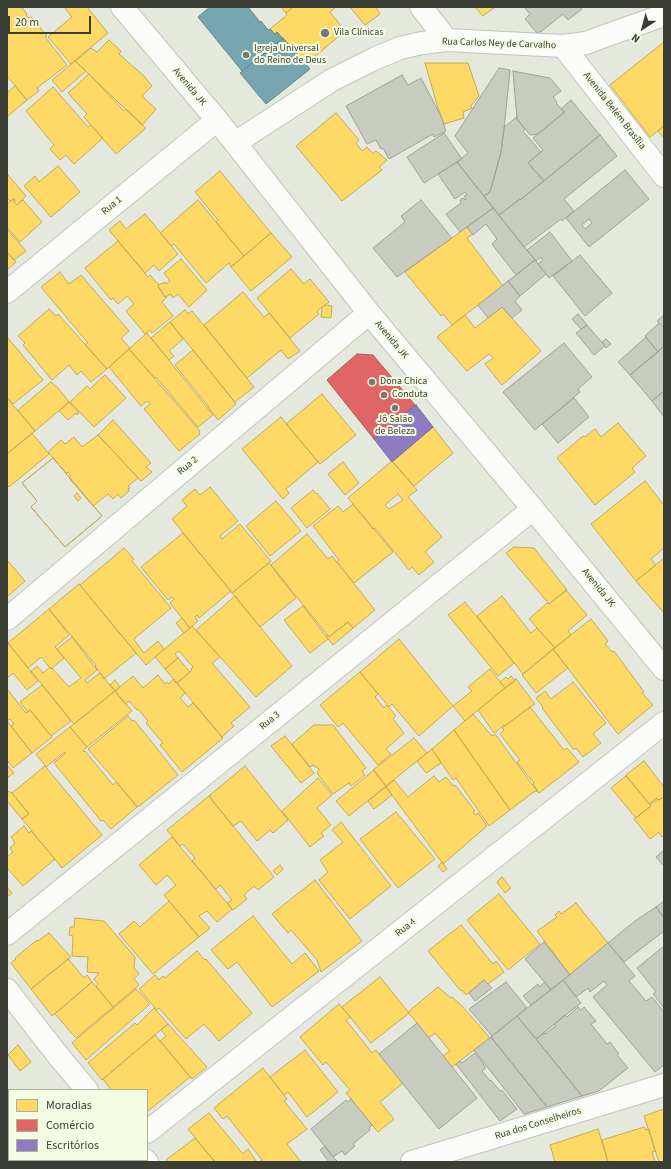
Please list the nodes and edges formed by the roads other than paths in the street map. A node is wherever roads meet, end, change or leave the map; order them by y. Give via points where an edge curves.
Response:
1 (122, 7) edge
2 (420, 7) edge
3 (664, 15) edge
4 (447, 40) junction
5 (563, 46) junction
6 (216, 120) junction
7 (235, 143) junction
8 (664, 176) edge
9 (7, 292) edge
10 (369, 313) junction
11 (533, 509) junction
12 (7, 619) edge
13 (664, 668) edge
14 (664, 724) edge
15 (7, 934) edge
16 (7, 990) edge
17 (60, 1058) junction
18 (664, 1085) edge
19 (69, 1089) edge
20 (86, 1089) edge
21 (148, 1131) edge
22 (412, 1162) edge

1 - 6 street, Avenida JK
2 - 4 street
3 - 5 street, Rua Carlos Ney de Carvalho via 586,43
4 - 5 street, Rua Carlos Ney de Carvalho
4 - 7 street, Rua Carlos Ney de Carvalho via 400,48 350,70
5 - 8 street, Avenida Belém Brasília
6 - 7 street, Avenida JK
6 - 9 street, Rua 1
7 - 10 street, Avenida JK
10 - 11 street, Avenida JK
10 - 12 street, Rua 2
11 - 13 street, Avenida JK
11 - 15 street, Rua 3
14 - 21 street, Rua 4
16 - 17 street
17 - 19 street
17 - 20 street
18 - 22 street, Rua dos Conselheiros

